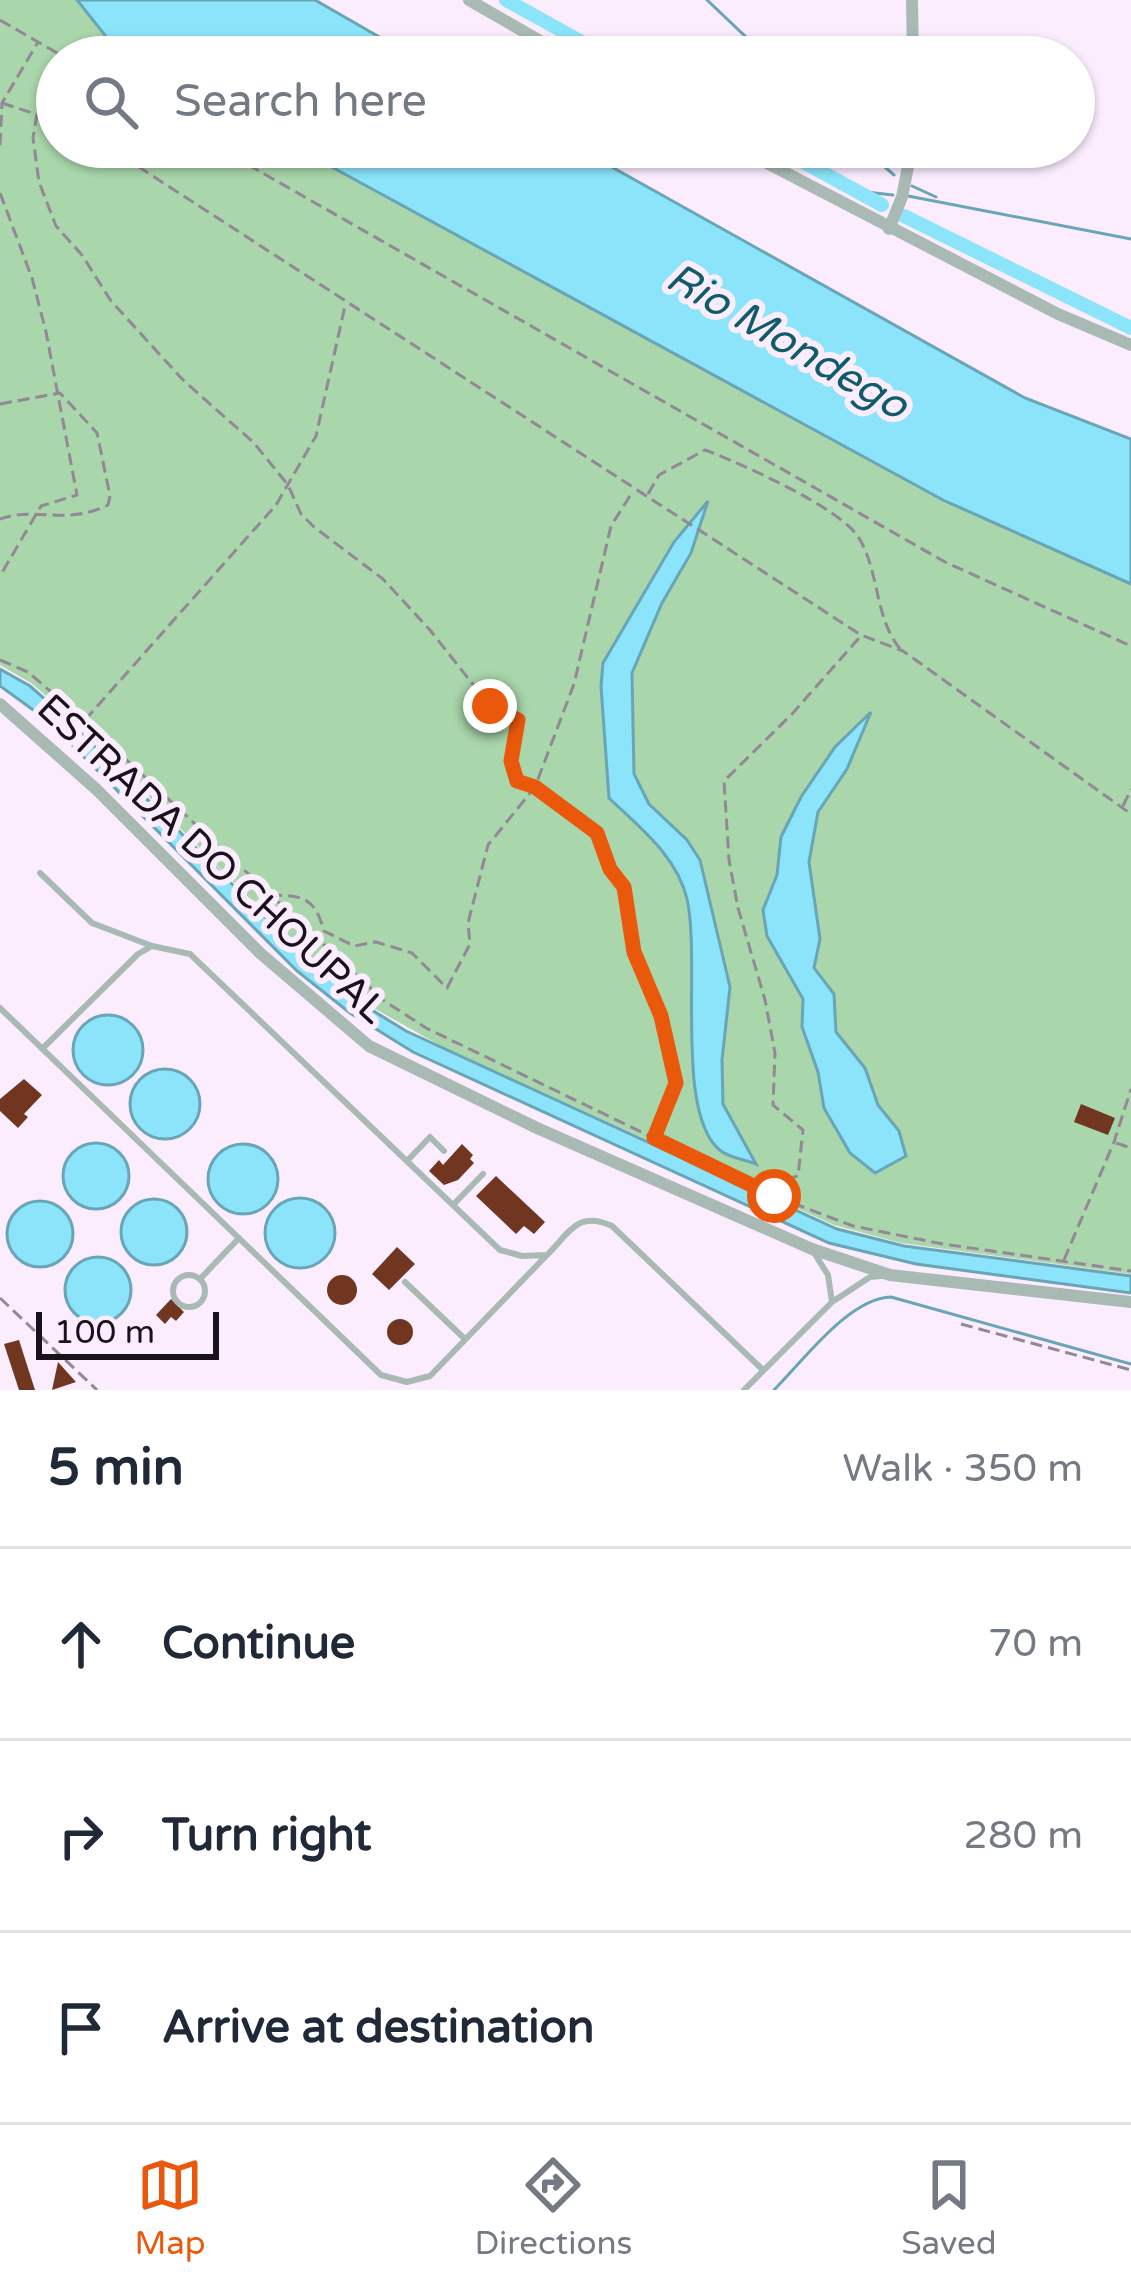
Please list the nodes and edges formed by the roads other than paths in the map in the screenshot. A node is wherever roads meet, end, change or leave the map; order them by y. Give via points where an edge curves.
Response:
1 (469, 0) edge
2 (912, 0) edge
3 (532, 36) edge
4 (913, 36) edge
5 (775, 168) edge
6 (908, 168) edge
7 (889, 229) junction
8 (1131, 345) edge
9 (0, 704) edge
10 (40, 873) dead end
11 (152, 946) junction
12 (0, 1008) edge
13 (11, 1019) junction
14 (0, 1031) edge
15 (42, 1049) junction
16 (444, 1150) dead end
17 (407, 1161) junction
18 (483, 1174) dead end
19 (453, 1205) junction
20 (239, 1238) junction
21 (812, 1249) junction
22 (547, 1255) junction
23 (890, 1274) junction
24 (200, 1279) junction
25 (405, 1282) dead end
26 (1131, 1302) edge
27 (832, 1303) junction
28 (465, 1339) junction
29 (763, 1370) junction
30 (381, 1375) junction
31 (430, 1376) junction
32 (386, 1390) edge
33 (418, 1390) edge
34 (744, 1390) edge

1 - 3 street
2 - 4 street
5 - 7 street
6 - 7 street
7 - 8 street
9 - 21 street, ESTRADA DO CHOUPAL via 369,1046
10 - 11 lane via 92,922
11 - 15 lane
11 - 17 lane via 190,954
12 - 13 lane
13 - 14 lane
13 - 15 lane
15 - 20 lane
16 - 17 lane via 430,1137
17 - 19 lane
18 - 19 lane
19 - 22 lane via 500,1250
20 - 24 lane
20 - 30 lane
21 - 23 street, ESTRADA DO CHOUPAL
21 - 27 lane
22 - 28 lane
22 - 29 lane via 581,1220 612,1226
23 - 26 street, ESTRADA DO CHOUPAL
23 - 27 lane via 870,1277
24 - 24 lane via 176,1281 181,1305 204,1297
25 - 28 lane
27 - 29 lane
28 - 31 lane
29 - 34 lane
30 - 31 lane via 406,1382
30 - 32 lane
31 - 33 lane

